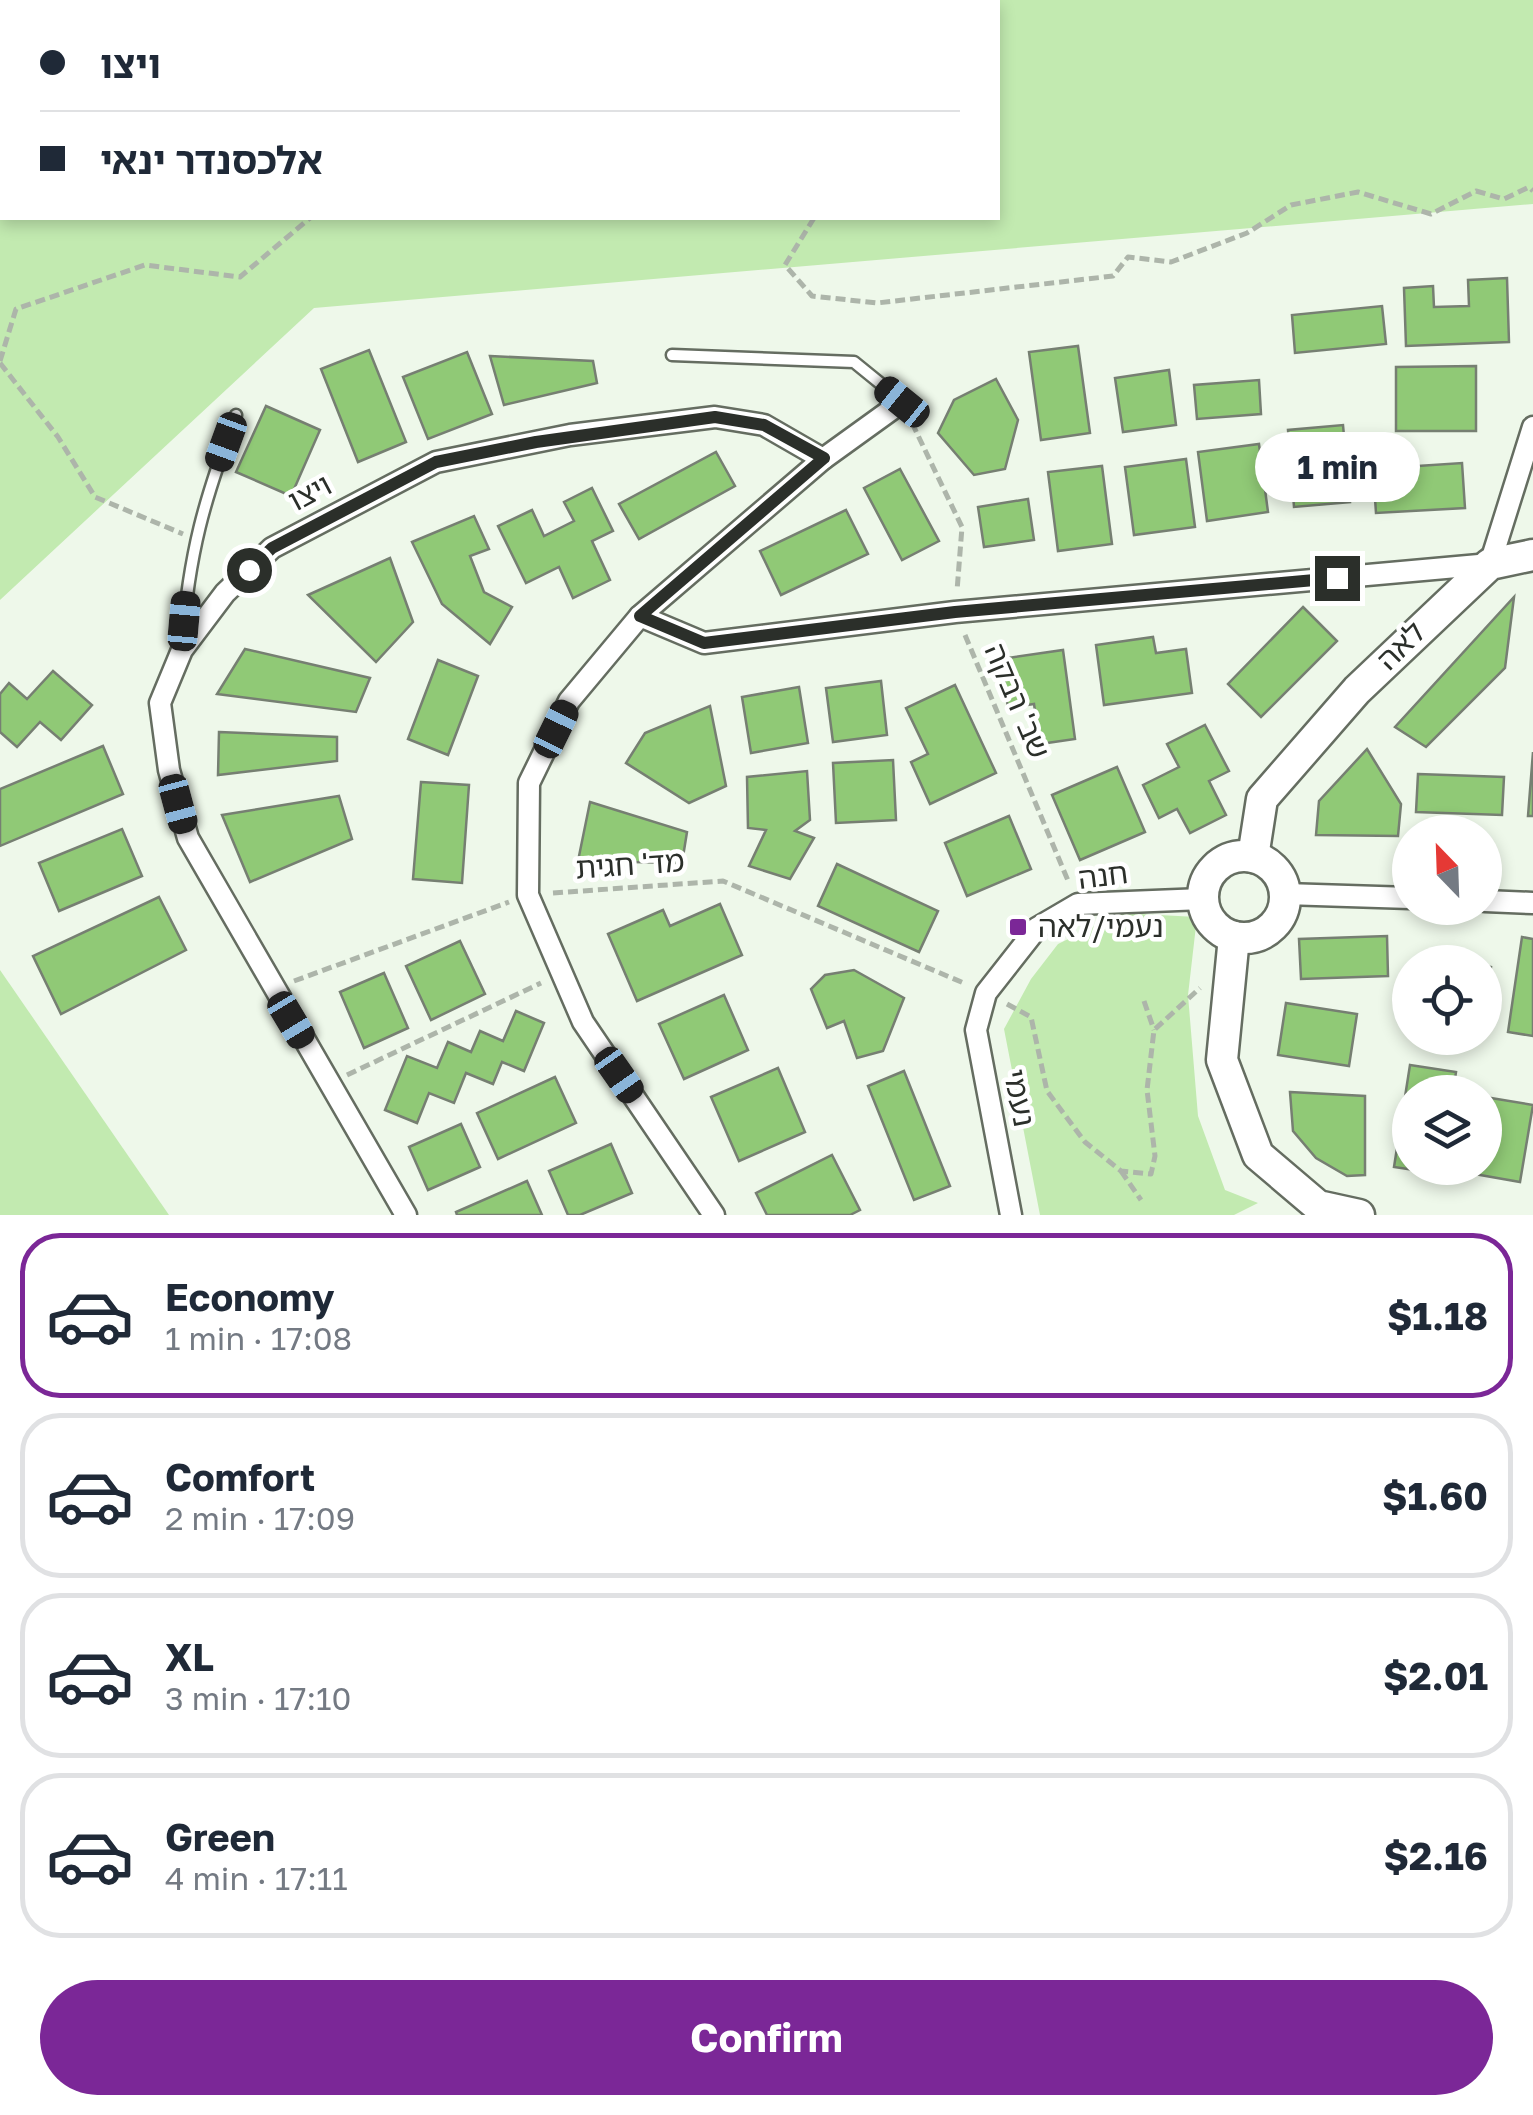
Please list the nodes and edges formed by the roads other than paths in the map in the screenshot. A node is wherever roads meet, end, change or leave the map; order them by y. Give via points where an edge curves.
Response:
1 (672, 355) dead end
2 (902, 402) joint
3 (236, 416) dead end
4 (1533, 427) edge
5 (824, 458) junction
6 (1533, 556) edge
7 (1490, 564) junction
8 (640, 616) junction
9 (182, 650) junction
10 (1253, 857) junction
11 (1285, 894) junction
12 (1392, 897) edge
13 (1203, 899) junction
14 (1502, 902) edge
15 (1533, 903) edge
16 (1232, 949) junction
17 (986, 993) joint
18 (406, 1215) edge
19 (714, 1215) edge
20 (1011, 1215) edge
21 (1359, 1215) edge

1 - 2 lane via 854,362
2 - 5 street
3 - 9 lane via 194,539
4 - 7 street, לאה
5 - 8 street
5 - 9 street, ויצו via 764,425 715,417 436,462 272,548 225,593
6 - 7 street
7 - 8 street via 955,612 704,643
7 - 10 street, לאה via 1369,677 1262,799
8 - 19 street via 569,702 529,783 528,895 583,1022
9 - 18 street, ויצו via 160,703 188,838
10 - 11 street via 1275,870
10 - 13 street via 1218,866
11 - 12 street
11 - 16 street via 1271,928
13 - 16 street
13 - 17 street, חנה via 1078,904 1037,928
14 - 15 street
16 - 21 street via 1222,1060 1258,1155 1318,1206
17 - 20 street, נעמי via 976,1030

